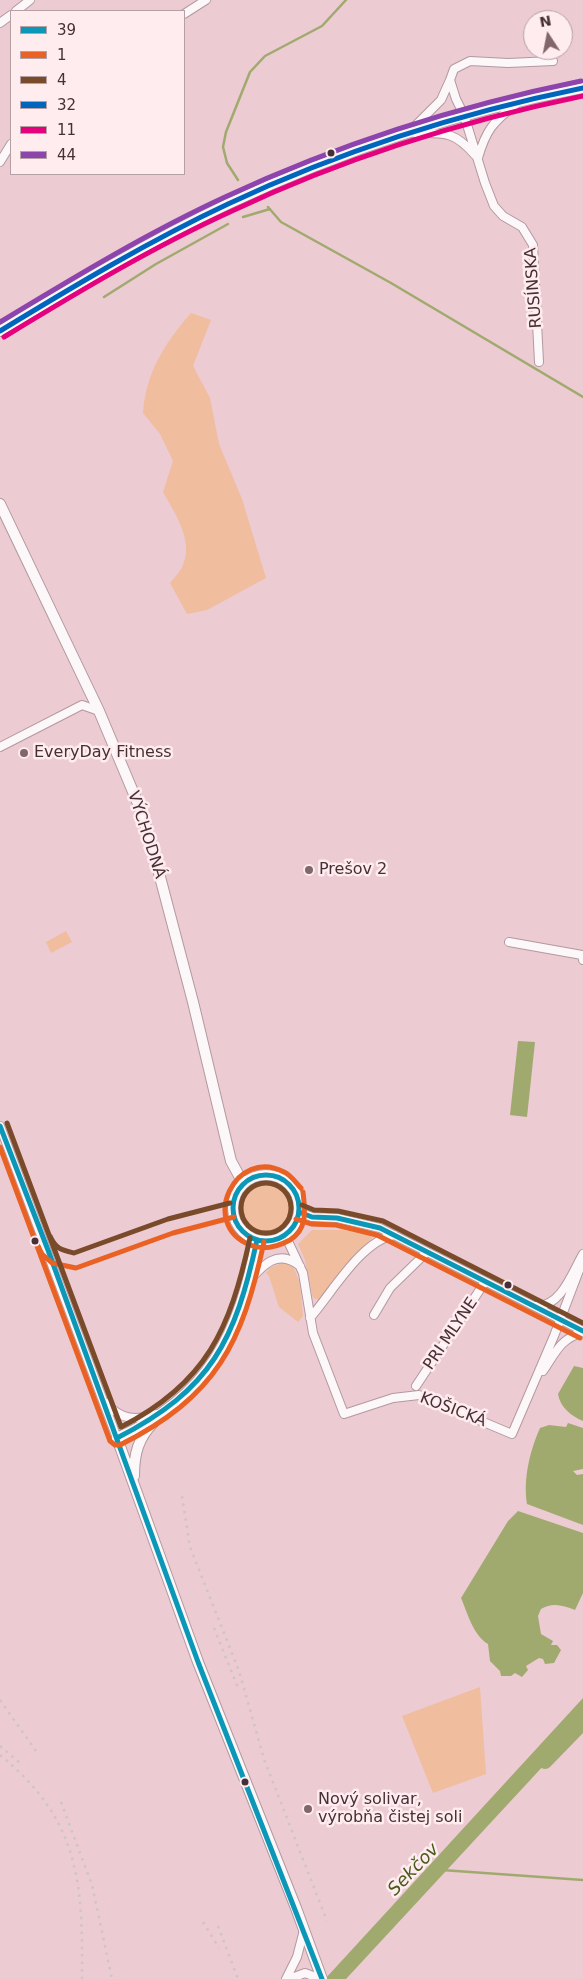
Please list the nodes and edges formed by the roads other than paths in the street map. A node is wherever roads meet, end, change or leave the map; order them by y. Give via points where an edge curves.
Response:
1 (30, 0) edge
2 (206, 0) edge
3 (17, 10) edge
4 (185, 13) edge
5 (10, 16) edge
6 (0, 24) edge
7 (553, 61) dead end
8 (450, 80) junction
9 (583, 88) edge
10 (518, 102) junction
11 (464, 115) junction
12 (408, 134) junction
13 (10, 146) edge
14 (478, 158) junction
15 (0, 162) edge
16 (0, 330) edge
17 (539, 362) dead end
18 (0, 504) edge
19 (88, 688) junction
20 (82, 705) junction
21 (99, 710) junction
22 (0, 747) edge
23 (509, 942) dead end
24 (583, 960) edge
25 (0, 1126) edge
26 (243, 1183) junction
27 (299, 1212) junction
28 (285, 1235) junction
29 (394, 1235) junction
30 (257, 1240) junction
31 (427, 1252) junction
32 (583, 1254) edge
33 (583, 1260) edge
34 (301, 1266) junction
35 (485, 1282) junction
36 (245, 1285) junction
37 (530, 1305) junction
38 (374, 1315) dead end
39 (310, 1318) junction
40 (559, 1320) junction
41 (583, 1332) edge
42 (416, 1386) dead end
43 (530, 1392) junction
44 (103, 1400) junction
45 (165, 1411) junction
46 (117, 1438) junction
47 (134, 1485) junction
48 (304, 1930) junction
49 (319, 1976) edge
50 (288, 1979) edge

1 - 3 street
2 - 4 street
5 - 6 street
7 - 8 street via 470,61 454,69
8 - 11 street, RUSÍNSKA
8 - 12 street via 441,100
9 - 10 main road
10 - 11 main road
10 - 14 street via 492,124
11 - 12 main road
11 - 14 street, RUSÍNSKA
12 - 14 street via 446,133 463,142
12 - 16 main road via 302,172 227,204 126,257
13 - 15 street
14 - 17 street, RUSÍNSKA via 494,206 522,228 533,245
18 - 19 main road, VÝCHODNÁ
19 - 20 street
19 - 21 main road, VÝCHODNÁ
20 - 21 street
20 - 22 street
21 - 26 main road, VÝCHODNÁ via 150,840 231,1161
23 - 24 street via 582,955
25 - 44 street
26 - 27 main road via 262,1174 282,1179 296,1193
26 - 30 main road via 233,1200 234,1220 247,1236
27 - 28 main road via 292,1229
27 - 29 street via 312,1217 361,1223
28 - 30 main road via 266,1241
28 - 34 street
29 - 31 street
29 - 39 street via 381,1238 362,1253
30 - 36 main road
31 - 35 street
31 - 38 street via 390,1288
32 - 37 street via 553,1302 544,1306
33 - 40 street, KOŠICKÁ
34 - 36 street via 290,1259 272,1259
34 - 39 street
35 - 37 street
35 - 42 street, PRI MLYNE
36 - 45 main road via 233,1328 219,1355 201,1379
37 - 40 street
39 - 43 street, KOŠICKÁ via 344,1414 393,1398 419,1395 512,1434
40 - 41 street
40 - 43 street, KOŠICKÁ
41 - 43 street via 562,1342
44 - 45 street via 114,1412 126,1417 141,1419
44 - 46 street
45 - 46 main road
45 - 47 main road via 144,1432 137,1448
46 - 47 main road
47 - 48 main road via 205,1680
48 - 49 main road
48 - 50 street
49 - 50 street via 299,1974

